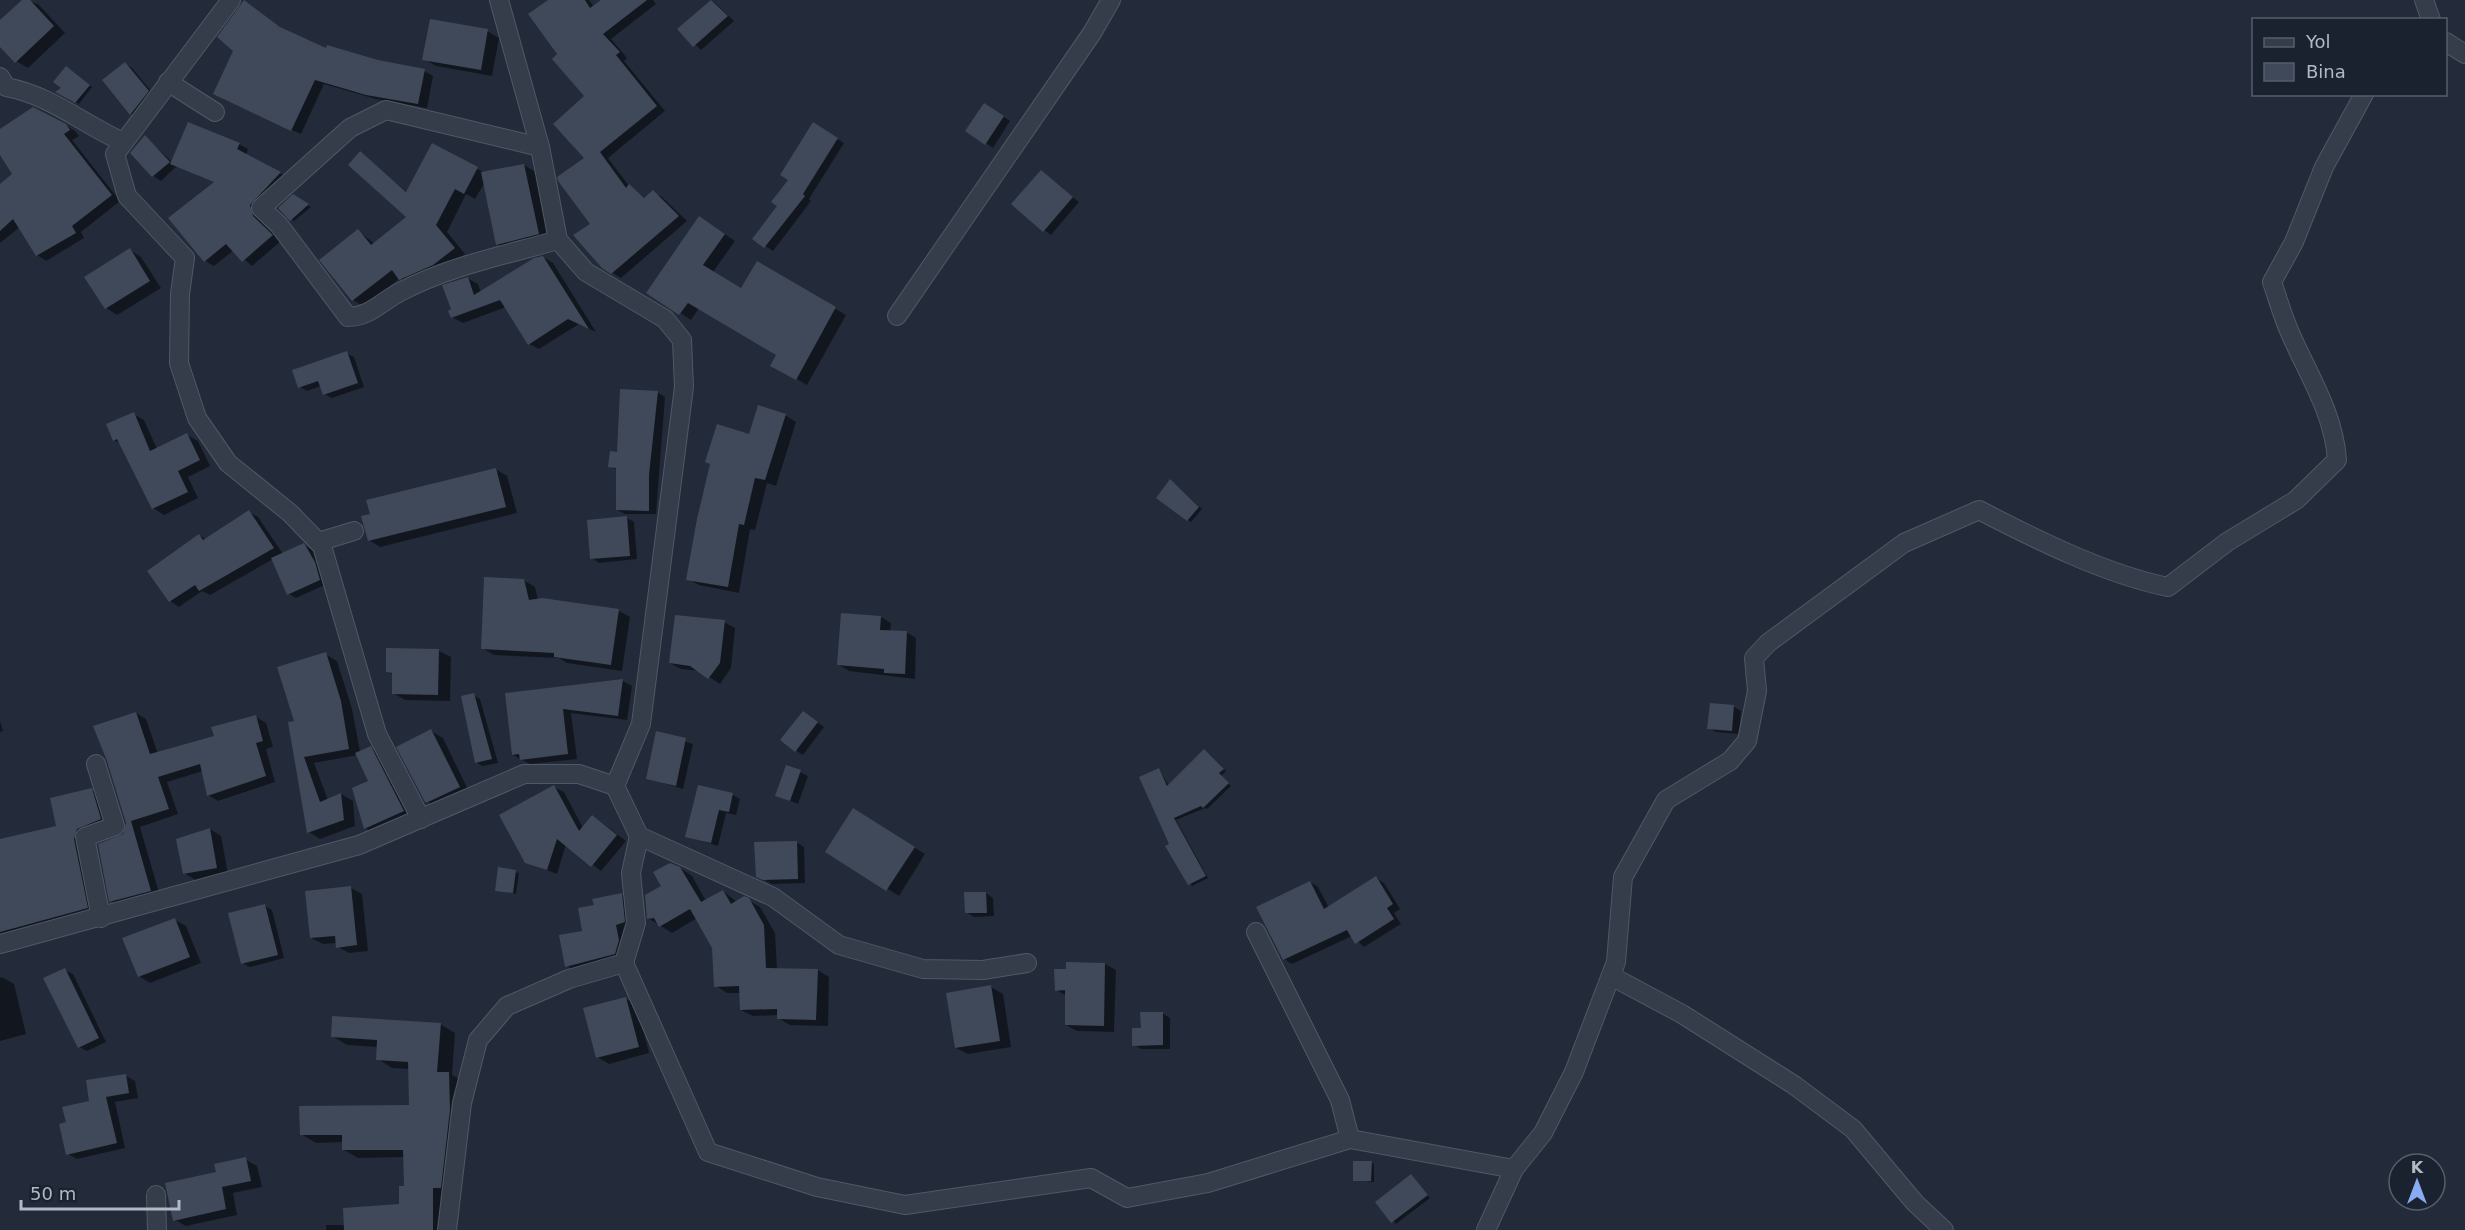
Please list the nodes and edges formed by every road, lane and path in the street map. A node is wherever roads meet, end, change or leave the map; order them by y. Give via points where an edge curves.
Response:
1 (231, 0) edge
2 (500, 0) edge
3 (1111, 0) edge
4 (2447, 43) edge
5 (2465, 54) edge
6 (0, 77) edge
7 (168, 82) junction
8 (2363, 96) edge
9 (215, 112) dead end
10 (123, 142) junction
11 (540, 147) junction
12 (558, 240) junction
13 (897, 316) dead end
14 (354, 531) dead end
15 (318, 542) junction
16 (96, 764) dead end
17 (615, 786) junction
18 (421, 819) junction
19 (639, 836) junction
20 (101, 918) junction
21 (1256, 932) dead end
22 (0, 944) edge
23 (624, 963) junction
24 (1027, 963) dead end
25 (1611, 976) junction
26 (1350, 1139) junction
27 (1514, 1168) junction
28 (156, 1195) dead end
29 (157, 1230) edge
30 (447, 1230) edge
31 (1486, 1230) edge
32 (1944, 1230) edge

1 - 7 street
2 - 11 street
3 - 13 street
4 - 5 street
6 - 10 street via 6,87 55,104 91,128
7 - 9 street
7 - 10 street
8 - 25 street via 2324,167 2294,242 2272,282 2336,438 2337,460 2296,500 2227,542 2168,587 2144,582 2025,534 1979,510 1904,543 1857,576 1768,643 1754,658 1757,691 1747,741 1730,761 1666,800 1623,877 1616,962
10 - 15 street via 115,154 127,196 185,258 179,363 197,418 228,463 290,513
11 - 12 street
11 - 12 street via 386,110 350,128 261,208 279,225 348,317 362,317 434,276
12 - 17 street via 586,272 665,319 682,340 684,387 641,724
14 - 15 street
15 - 18 street via 377,734
16 - 20 street via 115,826 85,837
17 - 18 street via 579,774 524,774
17 - 19 street
18 - 20 street via 359,845
19 - 23 street via 632,873 636,923
19 - 24 street via 772,897 839,945 923,969 983,970
20 - 22 street
21 - 26 street via 1340,1100
23 - 26 street via 708,1152 817,1187 905,1205 1092,1178 1127,1197 1208,1183
23 - 30 street via 569,979 507,1006 478,1040 462,1102
25 - 27 street via 1574,1072 1543,1133
25 - 32 street via 1682,1014 1794,1085 1853,1129
26 - 27 street
27 - 31 street
28 - 29 street

